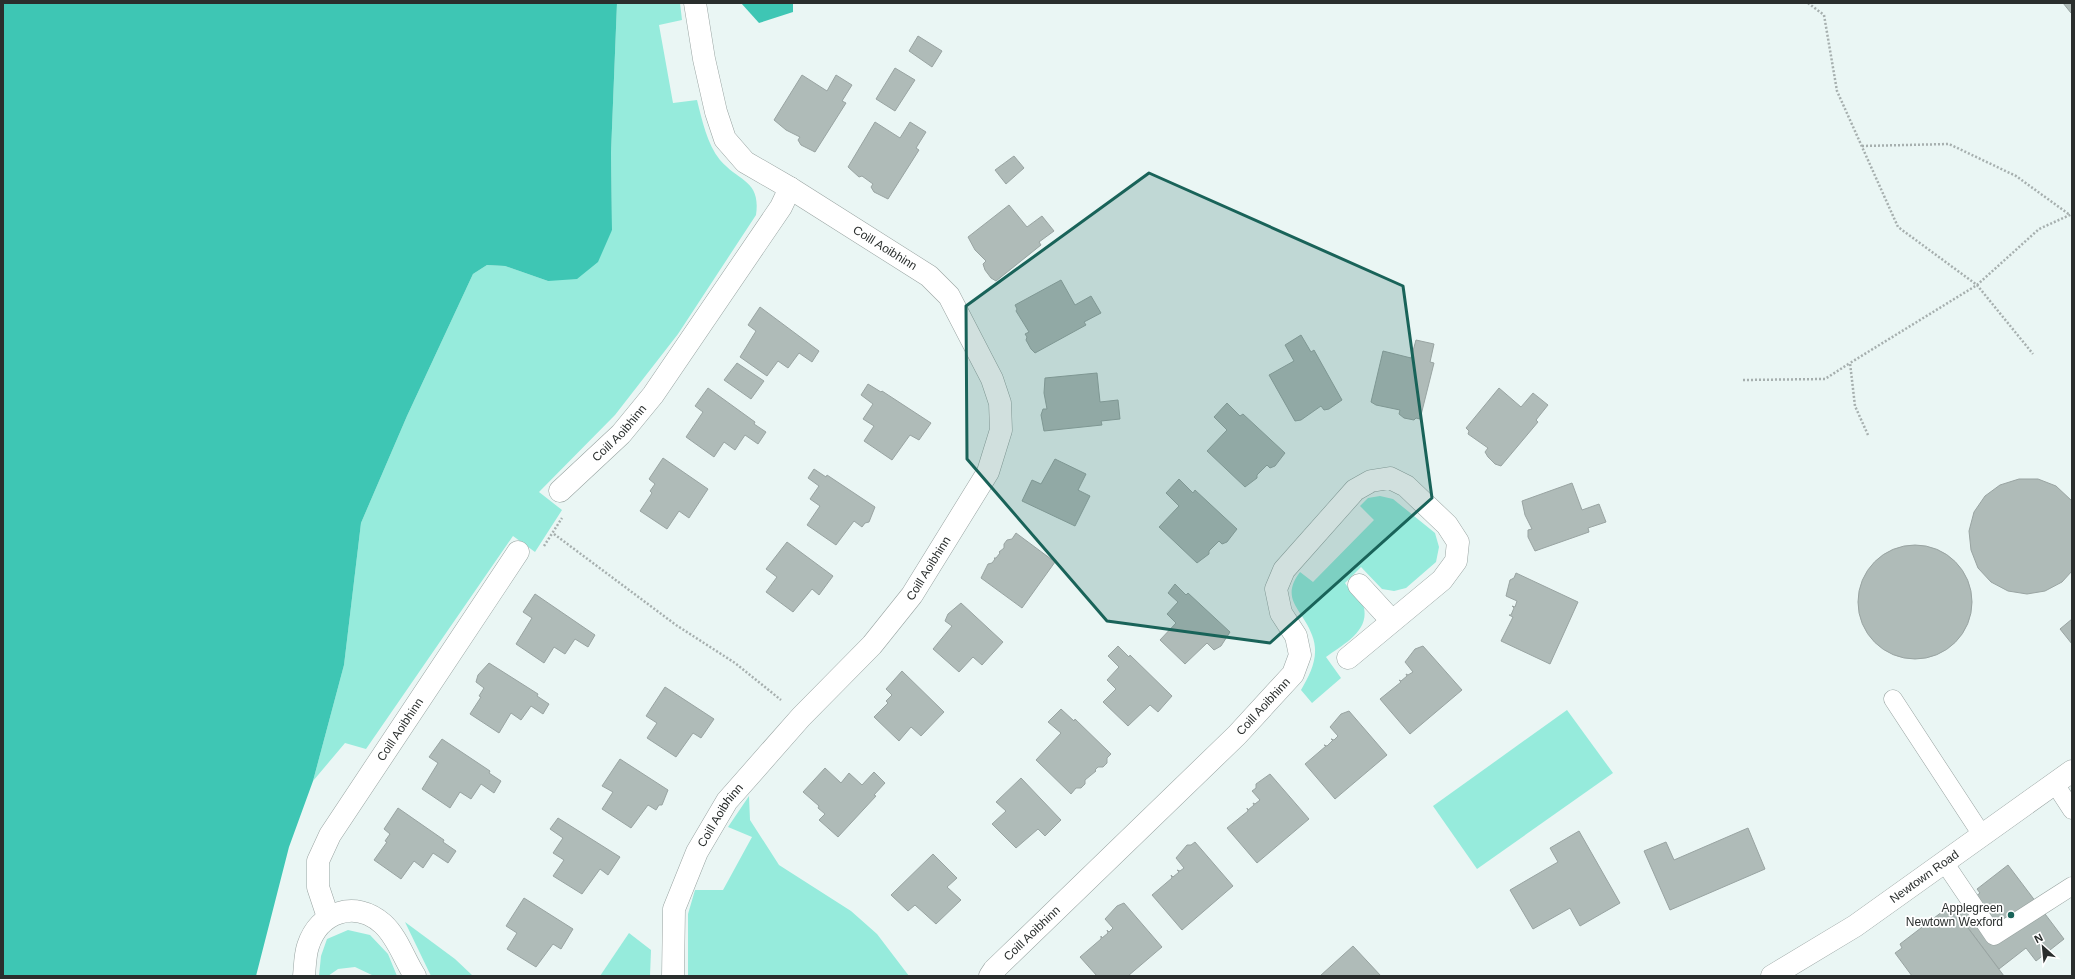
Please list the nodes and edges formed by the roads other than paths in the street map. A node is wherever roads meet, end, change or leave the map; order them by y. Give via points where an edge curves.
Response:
1 (695, 3) edge
2 (790, 188) junction
3 (560, 491) road end
4 (518, 552) road end
5 (1359, 585) dead end
6 (1392, 621) junction
7 (1348, 658) dead end
8 (1893, 699) dead end
9 (2072, 771) edge
10 (2054, 784) junction
11 (2072, 810) edge
12 (1982, 835) junction
13 (1944, 862) junction
14 (2072, 886) edge
15 (328, 917) junction
16 (304, 976) edge
17 (415, 976) edge
18 (673, 976) edge
19 (990, 976) edge
20 (1772, 976) edge

1 - 2 street, Coill Aoibhinn via 704,59 725,139 745,162
2 - 3 street, Coill Aoibhinn via 781,207 652,395 621,434
2 - 18 street, Coill Aoibhinn via 929,276 949,296 992,379 1000,403 1001,430 988,472 912,595 872,645 801,717 727,801 697,852 674,909
4 - 15 street, Coill Aoibhinn via 330,834 318,861 318,887
5 - 6 street
6 - 7 street, Coill Aoibhinn
6 - 19 street, Coill Aoibhinn via 1442,580 1456,562 1458,542 1446,525 1406,486 1390,478 1371,481 1355,490 1284,570 1276,589 1281,614 1296,636 1300,655 1293,674 1237,735
8 - 12 lane
9 - 10 street, Newtown Road
10 - 11 lane
10 - 12 street, Newtown Road
12 - 13 street, Newtown Road
13 - 14 lane via 1994,936
13 - 20 street, Newtown Road via 1855,926
15 - 16 street via 315,929 307,947
15 - 17 street via 348,911 366,912 383,924 396,941

